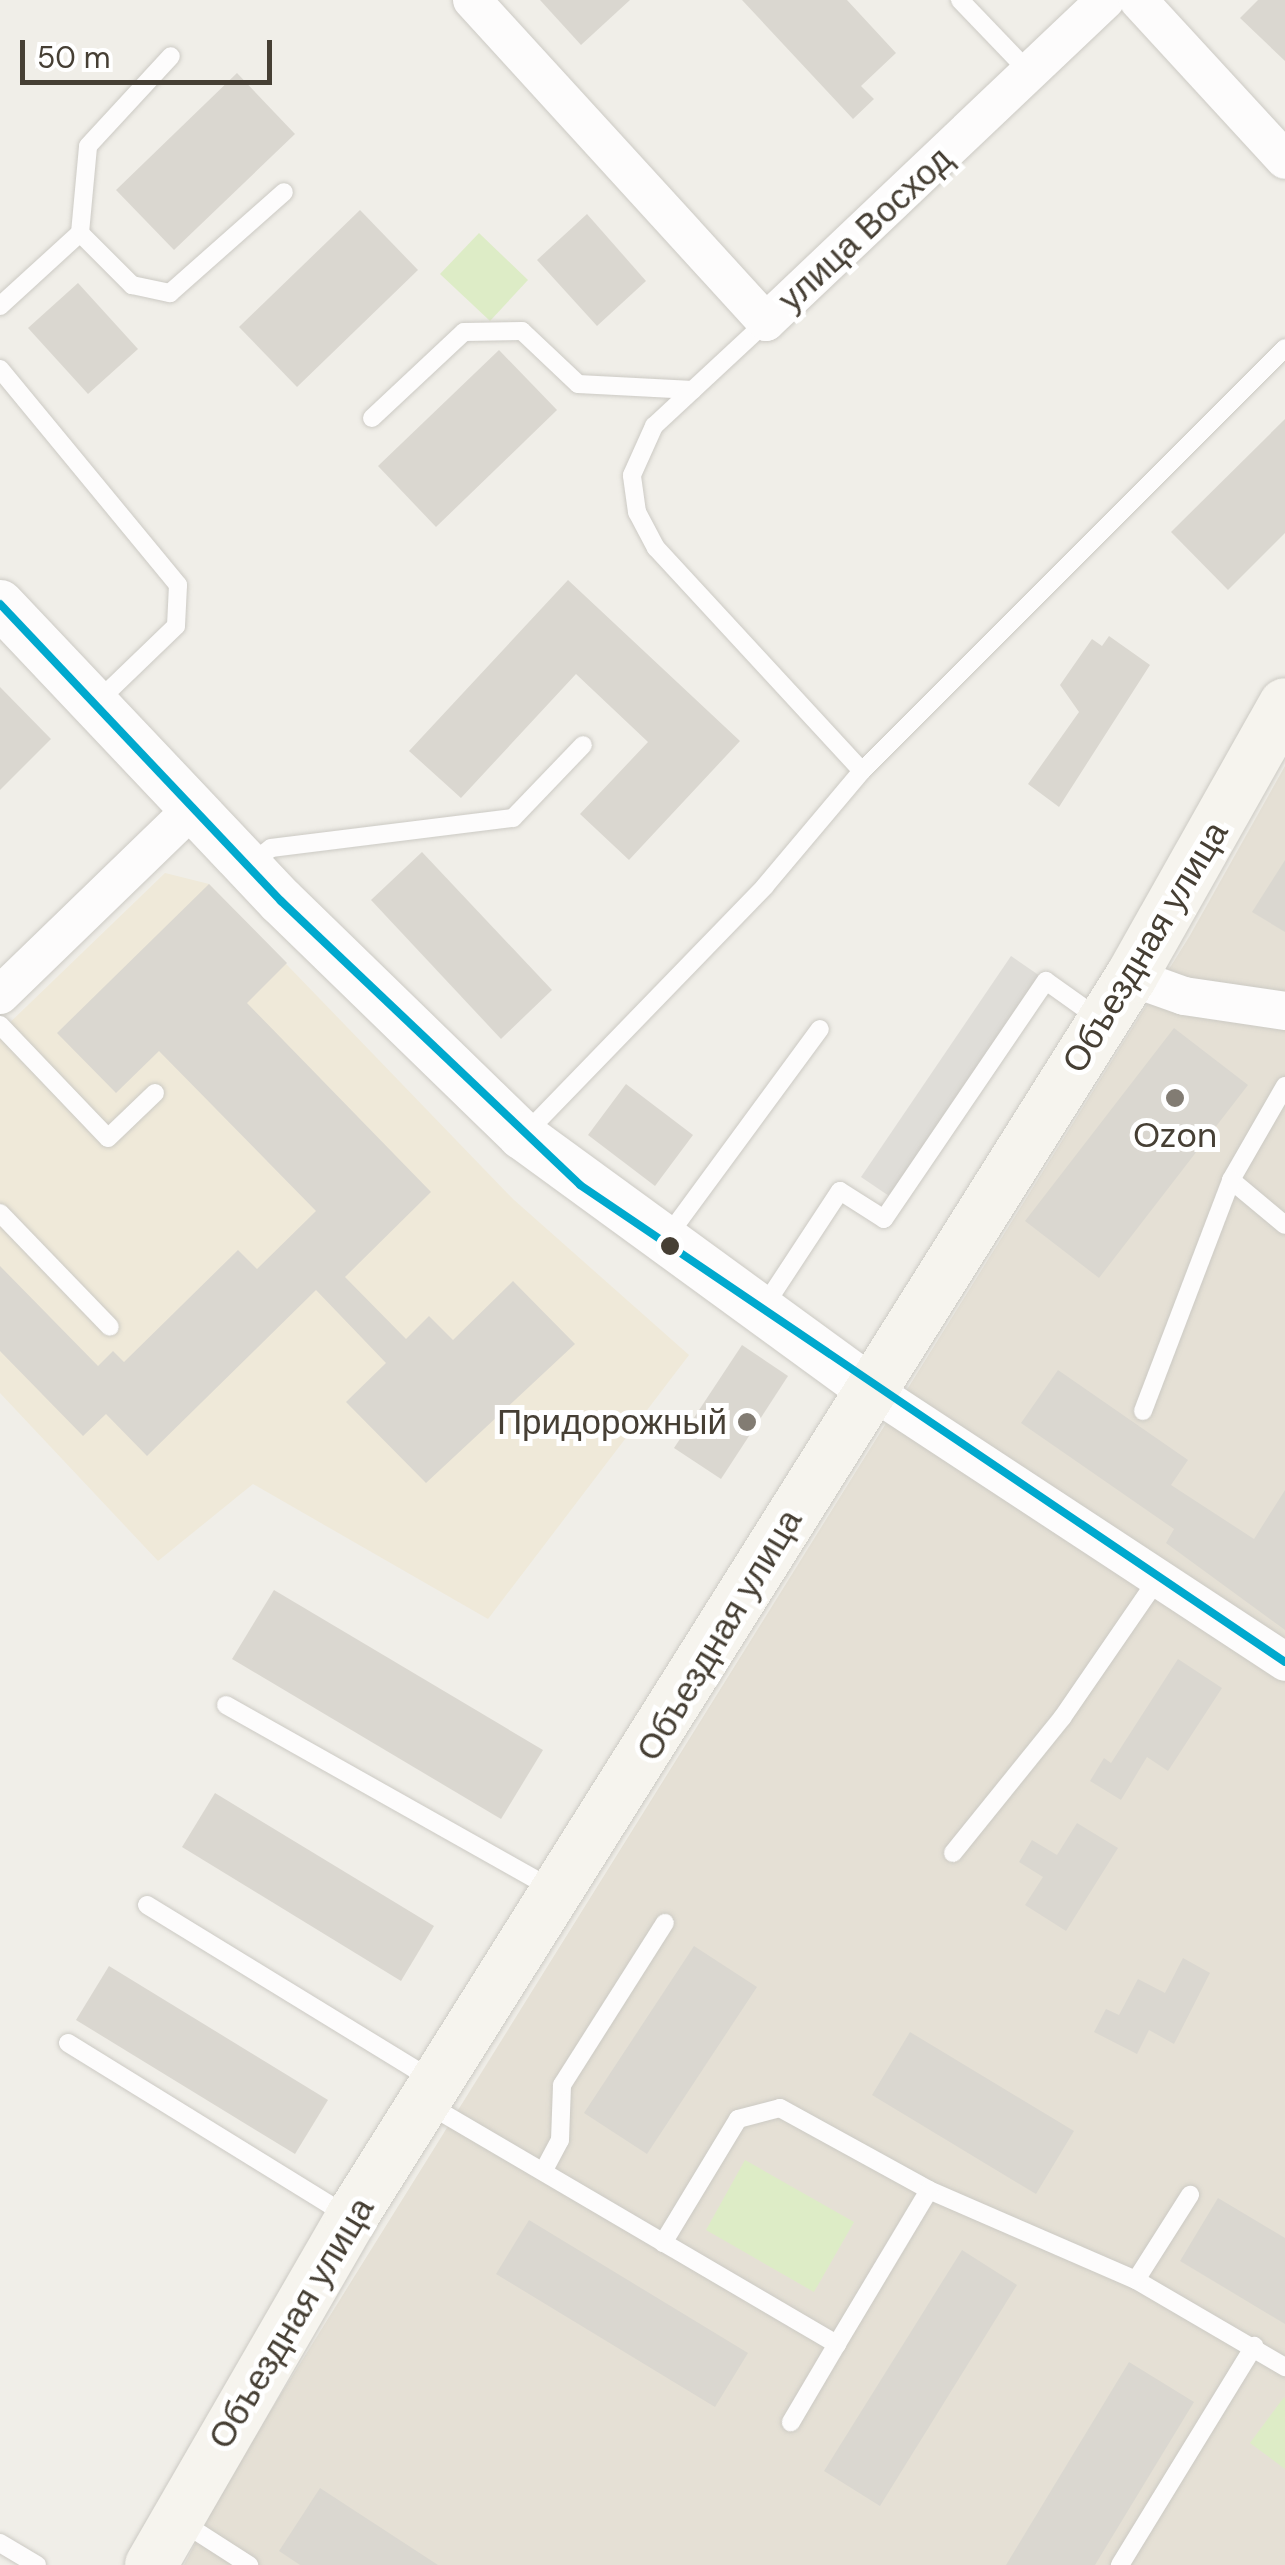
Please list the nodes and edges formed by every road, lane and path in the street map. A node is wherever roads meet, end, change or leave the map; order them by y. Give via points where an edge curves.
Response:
1 (472, 0) edge
2 (960, 0) edge
3 (1105, 0) edge
4 (1138, 0) edge
5 (171, 56) dead end
6 (1031, 73) junction
7 (1285, 160) edge
8 (284, 192) dead end
9 (80, 232) junction
10 (0, 306) edge
11 (766, 322) junction
12 (1285, 348) edge
13 (0, 368) edge
14 (693, 390) junction
15 (372, 418) dead end
16 (0, 604) edge
17 (95, 704) junction
18 (1285, 704) edge
19 (583, 746) dead end
20 (862, 771) junction
21 (193, 808) junction
22 (248, 866) junction
23 (1130, 977) junction
24 (0, 995) edge
25 (1285, 1012) edge
26 (1103, 1021) junction
27 (0, 1025) edge
28 (820, 1028) dead end
29 (1285, 1086) edge
30 (155, 1093) dead end
31 (522, 1136) junction
32 (1232, 1180) junction
33 (0, 1213) edge
34 (1285, 1224) edge
35 (664, 1242) junction
36 (762, 1308) junction
37 (110, 1327) dead end
38 (870, 1389) junction
39 (1143, 1412) dead end
40 (1159, 1576) junction
41 (1285, 1662) edge
42 (226, 1705) dead end
43 (954, 1853) dead end
44 (560, 1893) junction
45 (147, 1906) dead end
46 (665, 1923) dead end
47 (68, 2043) dead end
48 (431, 2093) junction
49 (544, 2170) junction
50 (928, 2190) junction
51 (1190, 2195) dead end
52 (351, 2218) junction
53 (662, 2243) junction
54 (1136, 2280) junction
55 (837, 2344) junction
56 (1254, 2346) junction
57 (1285, 2367) edge
58 (791, 2422) dead end
59 (176, 2519) junction
60 (0, 2544) edge
61 (37, 2565) edge
62 (151, 2565) edge
63 (249, 2565) edge
64 (1120, 2565) edge

1 - 11 street, улица Восход
2 - 6 lane
3 - 6 street, улица Восход
4 - 7 street
5 - 9 lane via 88,146
6 - 11 street, улица Восход
8 - 9 lane via 170,293 132,285
9 - 10 lane
11 - 14 lane
12 - 20 lane
13 - 17 lane via 178,585 176,626
14 - 15 lane via 578,384 522,331 464,332
14 - 20 lane via 639,449 636,512 656,548
16 - 17 street
17 - 21 street
18 - 23 main road, Объездная улица
19 - 22 lane via 513,818 271,848
20 - 31 lane
21 - 22 street
21 - 24 street
22 - 31 street
23 - 25 street via 1184,996
23 - 26 main road, Объездная улица
26 - 36 lane via 1046,981 884,1220 840,1191
26 - 38 main road, Объездная улица
27 - 30 lane via 108,1138
28 - 35 lane
29 - 32 lane
31 - 35 street
32 - 34 lane
32 - 39 lane
33 - 37 lane
35 - 36 street
36 - 38 street
38 - 40 street
38 - 44 main road, Объездная улица
40 - 41 street
40 - 43 lane
42 - 44 lane
44 - 48 main road, Объездная улица
45 - 48 lane
46 - 49 lane via 562,2085 560,2140
47 - 52 lane
48 - 49 lane
48 - 52 main road, Объездная улица
49 - 53 lane
50 - 53 lane via 780,2108 760,2107 738,2119
50 - 54 lane
50 - 55 lane
51 - 54 lane
52 - 59 main road, Объездная улица
53 - 55 lane
54 - 56 lane
55 - 58 lane
56 - 57 lane
56 - 64 lane
59 - 62 main road, Объездная улица
59 - 63 lane
60 - 61 lane

